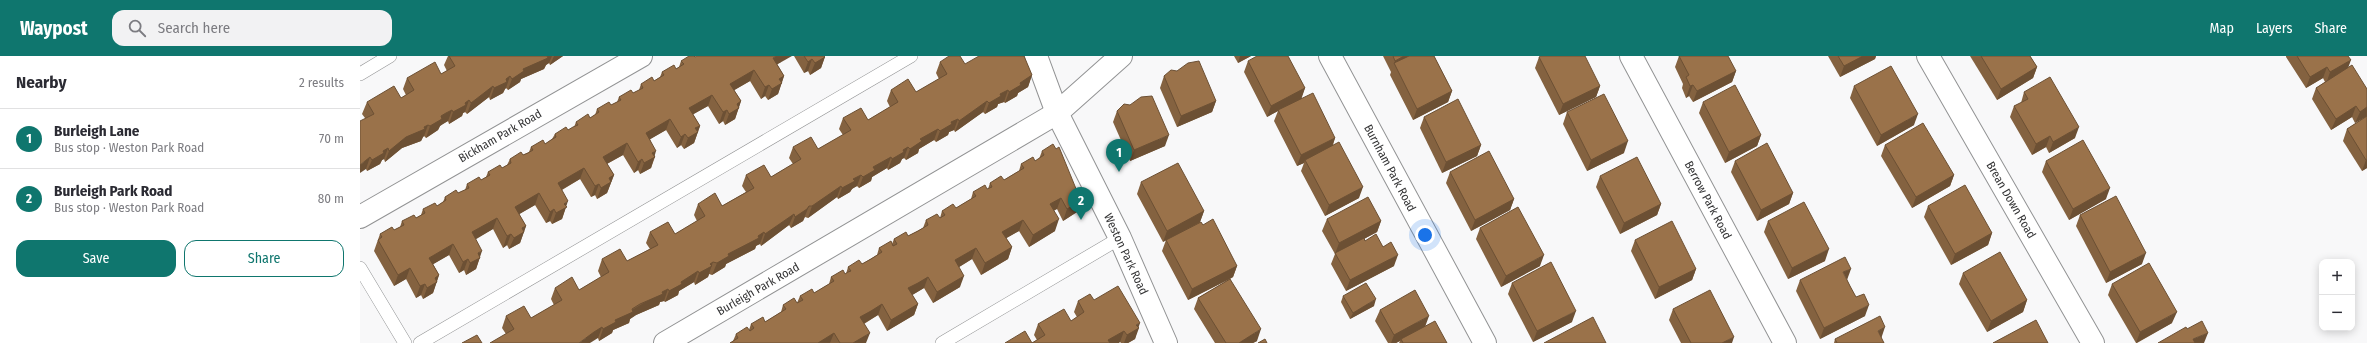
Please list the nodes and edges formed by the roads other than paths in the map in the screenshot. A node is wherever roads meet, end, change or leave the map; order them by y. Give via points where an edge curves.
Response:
1 (390, 56) edge
2 (641, 56) edge
3 (911, 56) edge
4 (1036, 56) edge
5 (1121, 56) edge
6 (1330, 56) edge
7 (1631, 56) edge
8 (1928, 56) edge
9 (360, 74) edge
10 (1057, 113) junction
11 (360, 217) edge
12 (1120, 238) junction
13 (360, 268) edge
14 (405, 343) edge
15 (420, 343) edge
16 (665, 343) edge
17 (942, 343) edge
18 (1166, 343) edge
19 (1485, 343) edge
20 (1786, 343) edge
21 (2093, 343) edge

1 - 9 lane
2 - 11 street, Bickham Park Road
3 - 15 lane
4 - 10 street, Weston Park Road
5 - 10 street, Burleigh Park Road
6 - 19 street, Burnham Park Road
7 - 20 street, Berrow Park Road
8 - 21 street, Brean Down Road
10 - 12 street, Weston Park Road
10 - 16 street, Burleigh Park Road
12 - 17 lane
12 - 18 street, Weston Park Road
13 - 14 lane

